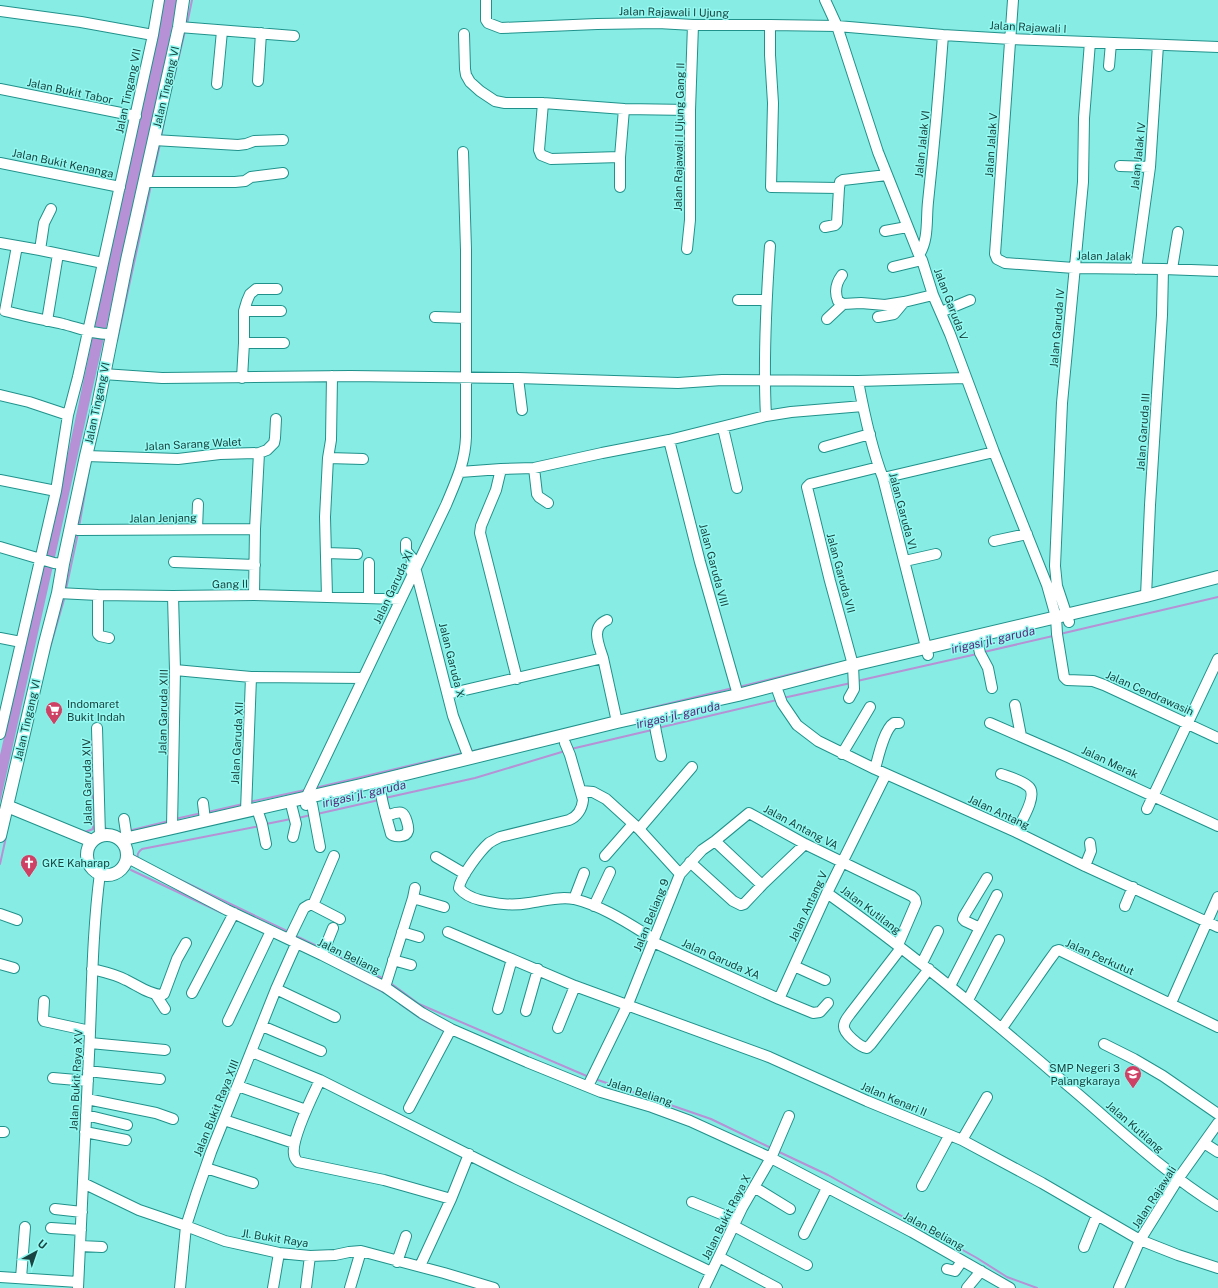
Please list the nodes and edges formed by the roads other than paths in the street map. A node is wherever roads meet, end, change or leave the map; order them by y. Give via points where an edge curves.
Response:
1 (159, 0) edge
2 (183, 0) edge
3 (486, 0) edge
4 (825, 0) edge
5 (1013, 0) edge
6 (0, 11) edge
7 (770, 24) junction
8 (693, 25) junction
9 (837, 26) junction
10 (179, 27) junction
11 (222, 31) junction
12 (261, 33) junction
13 (464, 34) dead end
14 (153, 35) junction
15 (943, 35) junction
16 (294, 36) dead end
17 (1011, 39) junction
18 (1090, 42) junction
19 (1111, 43) junction
20 (1158, 45) junction
21 (1218, 47) edge
22 (1109, 66) dead end
23 (258, 81) dead end
24 (216, 84) dead end
25 (0, 89) edge
26 (543, 103) junction
27 (624, 109) junction
28 (690, 110) junction
29 (136, 116) junction
30 (154, 140) junction
31 (283, 140) dead end
32 (463, 152) dead end
33 (620, 157) junction
34 (0, 163) edge
35 (1120, 166) dead end
36 (1150, 168) junction
37 (283, 173) dead end
38 (887, 175) junction
39 (145, 182) junction
40 (120, 187) junction
41 (620, 187) dead end
42 (839, 188) junction
43 (51, 209) dead end
44 (826, 227) dead end
45 (907, 227) junction
46 (885, 231) dead end
47 (1178, 232) dead end
48 (0, 243) edge
49 (17, 246) junction
50 (770, 246) dead end
51 (687, 249) dead end
52 (40, 250) junction
53 (58, 254) junction
54 (995, 254) joint
55 (920, 258) junction
56 (103, 263) junction
57 (893, 267) dead end
58 (1218, 267) edge
59 (1074, 268) junction
60 (1136, 269) junction
61 (1168, 269) junction
62 (1218, 271) edge
63 (842, 275) dead end
64 (277, 289) dead end
65 (933, 295) junction
66 (738, 300) dead end
67 (766, 300) junction
68 (970, 300) dead end
69 (904, 302) junction
70 (843, 304) junction
71 (244, 311) junction
72 (281, 311) dead end
73 (2, 312) edge
74 (941, 312) junction
75 (435, 317) dead end
76 (878, 317) dead end
77 (466, 318) junction
78 (826, 318) dead end
79 (47, 321) junction
80 (92, 332) junction
81 (108, 335) junction
82 (284, 342) dead end
83 (244, 343) junction
84 (103, 374) junction
85 (332, 376) junction
86 (242, 378) junction
87 (466, 378) junction
88 (518, 378) junction
89 (966, 378) junction
90 (764, 380) junction
91 (858, 381) junction
92 (0, 395) edge
93 (863, 406) junction
94 (522, 410) dead end
95 (68, 415) junction
96 (766, 416) junction
97 (276, 419) dead end
98 (723, 428) junction
99 (870, 434) junction
100 (669, 440) junction
101 (824, 447) dead end
102 (259, 452) junction
103 (994, 452) junction
104 (86, 456) junction
105 (328, 458) junction
106 (363, 459) dead end
107 (879, 467) junction
108 (534, 468) junction
109 (501, 469) junction
110 (460, 472) junction
111 (883, 478) junction
112 (0, 480) edge
113 (737, 488) dead end
114 (56, 491) junction
115 (548, 503) dead end
116 (198, 504) dead end
117 (71, 528) junction
118 (197, 529) junction
119 (255, 530) junction
120 (1027, 534) junction
121 (994, 542) dead end
122 (406, 543) dead end
123 (0, 547) edge
124 (326, 553) junction
125 (356, 554) dead end
126 (936, 554) dead end
127 (50, 561) junction
128 (905, 561) junction
129 (174, 562) dead end
130 (369, 563) dead end
131 (255, 565) junction
132 (415, 567) junction
133 (1218, 577) edge
134 (410, 582) junction
135 (1218, 586) edge
136 (58, 593) junction
137 (98, 595) junction
138 (254, 595) junction
139 (173, 596) junction
140 (1146, 596) junction
141 (327, 597) junction
142 (369, 598) junction
143 (401, 599) junction
144 (1104, 610) junction
145 (606, 620) dead end
146 (1060, 625) junction
147 (0, 638) edge
148 (109, 638) dead end
149 (21, 642) junction
150 (927, 651) junction
151 (980, 651) junction
152 (603, 658) junction
153 (1218, 659) edge
154 (176, 670) junction
155 (854, 676) junction
156 (252, 677) junction
157 (363, 678) junction
158 (517, 679) junction
159 (992, 688) dead end
160 (448, 694) junction
161 (738, 695) junction
162 (780, 697) junction
163 (849, 698) dead end
164 (1015, 705) dead end
165 (870, 707) dead end
166 (2, 715) edge
167 (617, 722) junction
168 (899, 723) dead end
169 (990, 723) dead end
170 (1188, 723) junction
171 (655, 724) junction
172 (98, 728) dead end
173 (0, 734) edge
174 (1021, 736) junction
175 (1218, 738) edge
176 (568, 749) junction
177 (842, 754) junction
178 (661, 756) dead end
179 (469, 758) junction
180 (692, 767) dead end
181 (875, 769) junction
182 (886, 774) junction
183 (1001, 774) dead end
184 (362, 788) junction
185 (581, 791) junction
186 (381, 795) junction
187 (1153, 796) junction
188 (2, 803) edge
189 (203, 803) dead end
190 (310, 807) junction
191 (1147, 809) dead end
192 (246, 811) junction
193 (294, 815) junction
194 (386, 816) dead end
195 (124, 819) dead end
196 (205, 820) junction
197 (262, 823) junction
198 (1218, 826) edge
199 (172, 827) junction
200 (636, 827) junction
201 (1016, 832) junction
202 (0, 836) edge
203 (293, 837) dead end
204 (96, 838) junction
205 (715, 841) junction
206 (1090, 843) dead end
207 (266, 844) dead end
208 (805, 844) junction
209 (124, 845) junction
210 (320, 847) dead end
211 (334, 856) dead end
212 (605, 856) dead end
213 (436, 857) dead end
214 (690, 862) junction
215 (842, 862) junction
216 (1085, 866) junction
217 (610, 872) dead end
218 (100, 873) junction
219 (584, 873) dead end
220 (465, 874) junction
221 (680, 874) junction
222 (987, 878) dead end
223 (762, 885) junction
224 (1133, 888) junction
225 (827, 893) junction
226 (997, 895) dead end
227 (1218, 897) edge
228 (574, 899) junction
229 (313, 905) junction
230 (594, 906) junction
231 (1125, 906) dead end
232 (444, 907) dead end
233 (234, 913) junction
234 (0, 914) edge
235 (340, 919) dead end
236 (17, 920) dead end
237 (1207, 921) junction
238 (1218, 927) edge
239 (333, 928) dead end
240 (980, 928) junction
241 (938, 930) dead end
242 (271, 931) junction
243 (402, 932) junction
244 (448, 932) dead end
245 (419, 936) dead end
246 (653, 940) junction
247 (999, 940) dead end
248 (293, 942) junction
249 (186, 943) dead end
250 (900, 946) junction
251 (322, 955) junction
252 (512, 959) junction
253 (393, 960) junction
254 (0, 964) edge
255 (411, 965) dead end
256 (794, 966) junction
257 (926, 966) junction
258 (14, 968) dead end
259 (92, 969) junction
260 (538, 969) junction
261 (825, 980) dead end
262 (575, 986) junction
263 (950, 986) junction
264 (385, 987) junction
265 (276, 989) junction
266 (192, 993) dead end
267 (156, 995) junction
268 (779, 999) junction
269 (968, 1000) junction
270 (44, 1001) dead end
271 (828, 1003) dead end
272 (1171, 1003) junction
273 (628, 1004) junction
274 (498, 1008) dead end
275 (165, 1009) dead end
276 (526, 1011) dead end
277 (335, 1017) dead end
278 (228, 1021) dead end
279 (262, 1026) junction
280 (1218, 1027) edge
281 (558, 1028) dead end
282 (1002, 1028) junction
283 (451, 1029) junction
284 (90, 1031) junction
285 (90, 1043) junction
286 (1104, 1044) dead end
287 (165, 1050) dead end
288 (321, 1050) dead end
289 (252, 1052) junction
290 (88, 1076) junction
291 (53, 1078) dead end
292 (160, 1079) dead end
293 (320, 1080) junction
294 (238, 1086) junction
295 (588, 1086) junction
296 (987, 1097) dead end
297 (87, 1099) junction
298 (409, 1108) dead end
299 (306, 1110) junction
300 (1218, 1114) edge
301 (86, 1115) junction
302 (790, 1116) dead end
303 (173, 1119) dead end
304 (224, 1120) junction
305 (1218, 1124) edge
306 (127, 1125) dead end
307 (85, 1132) junction
308 (949, 1136) junction
309 (126, 1140) dead end
310 (962, 1140) junction
311 (294, 1143) junction
312 (1204, 1143) junction
313 (1218, 1152) edge
314 (469, 1154) junction
315 (771, 1158) junction
316 (206, 1168) junction
317 (1178, 1179) junction
318 (83, 1183) junction
319 (253, 1183) dead end
320 (922, 1186) dead end
321 (754, 1187) junction
322 (828, 1188) junction
323 (451, 1199) junction
324 (692, 1202) dead end
325 (1218, 1206) edge
326 (55, 1209) dead end
327 (790, 1209) dead end
328 (82, 1212) junction
329 (1097, 1215) junction
330 (735, 1223) junction
331 (186, 1226) junction
332 (25, 1227) dead end
333 (51, 1228) dead end
334 (81, 1230) junction
335 (804, 1234) dead end
336 (406, 1236) dead end
337 (1140, 1240) junction
338 (80, 1246) junction
339 (102, 1247) dead end
340 (1084, 1247) dead end
341 (361, 1251) junction
342 (279, 1253) junction
343 (310, 1256) junction
344 (719, 1257) junction
345 (962, 1261) junction
346 (397, 1262) junction
347 (806, 1265) dead end
348 (420, 1266) junction
349 (1218, 1268) edge
350 (947, 1269) dead end
351 (981, 1271) junction
352 (711, 1272) junction
353 (3, 1277) edge
354 (21, 1278) junction
355 (78, 1285) edge
356 (998, 1285) edge
357 (480, 1286) edge
358 (4, 1288) edge
359 (180, 1288) edge
360 (273, 1288) edge
361 (306, 1288) edge
362 (350, 1288) edge
363 (494, 1288) edge
364 (704, 1288) edge
365 (777, 1288) edge
366 (967, 1288) edge
367 (1010, 1288) edge
368 (1119, 1288) edge

1 - 14 street, Jalan Tingang VII
2 - 10 main road, Jalan Tingang VI
3 - 8 street, Jalan Rajawali I Ujung via 486,20 501,28 658,23
4 - 9 street, Jalan Garuda V
5 - 17 street
6 - 14 street
7 - 8 street, Jalan Rajawali I Ujung
7 - 9 street, Jalan Rajawali I Ujung
7 - 42 street via 773,103 771,187
8 - 28 street, Jalan Rajawali I Ujung Gang II
9 - 15 street, Jalan Rajawali I
9 - 38 street, Jalan Garuda V
10 - 11 street
10 - 30 main road, Jalan Tingang VI
11 - 12 street
11 - 24 street
12 - 16 street
12 - 23 street
13 - 26 street via 466,75 480,91 495,101 505,103
14 - 29 street, Jalan Tingang VII
15 - 17 street, Jalan Rajawali I
15 - 55 street, Jalan Jalak VI via 926,238
17 - 18 street, Jalan Rajawali I
17 - 54 street, Jalan Jalak V
18 - 19 street, Jalan Rajawali I
18 - 59 street, Jalan Garuda IV via 1084,118 1083,182
19 - 20 street, Jalan Rajawali I
19 - 22 street
20 - 21 street, Jalan Rajawali I
20 - 36 street, Jalan Jalak IV
25 - 29 street, Jalan Bukit Tabor
26 - 27 street
26 - 33 street via 539,150 541,155 551,159
27 - 28 street
27 - 33 street
28 - 51 street, Jalan Rajawali I Ujung Gang II
29 - 40 street, Jalan Tingang VII
30 - 31 street via 238,145 254,141
30 - 39 main road, Jalan Tingang VI
32 - 77 street, Jalan Garuda XI
33 - 41 street
34 - 40 street, Jalan Bukit Kenanga
35 - 36 street
36 - 60 street, Jalan Jalak IV
37 - 39 street via 251,177 236,182
38 - 42 street via 843,180
38 - 45 street, Jalan Garuda V
39 - 81 main road, Jalan Tingang VI
40 - 56 street, Jalan Tingang VII
42 - 44 street via 837,223
43 - 52 street via 44,223
45 - 46 street
45 - 55 street, Jalan Garuda V
47 - 61 street, Jalan Garuda III
48 - 49 street
49 - 52 street
49 - 73 street
50 - 67 street
52 - 53 street
53 - 56 street
53 - 79 street
54 - 59 street, Jalan Jalak via 998,261 1005,263
55 - 57 street
55 - 65 street, Jalan Garuda V
56 - 80 street, Jalan Tingang VII
58 - 62 street
59 - 60 street, Jalan Jalak
59 - 146 street, Jalan Garuda IV via 1062,403 1055,566
60 - 61 street, Jalan Jalak
61 - 62 street, Jalan Jalak
61 - 140 street, Jalan Garuda III via 1162,315
63 - 70 street via 836,288 838,301
64 - 71 street via 256,289 250,294
65 - 69 street
65 - 74 street, Jalan Garuda V
66 - 67 street
67 - 90 street
68 - 74 street
69 - 70 street
69 - 76 street via 894,314
70 - 78 street
71 - 72 street
71 - 83 street
73 - 79 street
74 - 89 street, Jalan Garuda V
75 - 77 street
77 - 87 street, Jalan Garuda XI
79 - 80 street
80 - 81 street
80 - 95 street, Jalan Tingang VII
81 - 84 main road, Jalan Tingang VI
82 - 83 street
83 - 86 street
84 - 86 street via 162,378
84 - 104 main road, Jalan Tingang VI
85 - 86 street
85 - 87 street
85 - 105 street via 331,440
87 - 88 street
87 - 110 street, Jalan Garuda XI via 466,449
88 - 90 street via 678,383
88 - 94 street
89 - 91 street
89 - 103 street, Jalan Garuda V
90 - 91 street
90 - 96 street
91 - 93 street, Jalan Garuda VI
92 - 95 street
93 - 96 street
93 - 99 street, Jalan Garuda VI
95 - 114 street, Jalan Tingang VII
96 - 98 street
97 - 102 street via 274,444
98 - 100 street
98 - 113 street
99 - 101 street
99 - 107 street, Jalan Garuda VI
100 - 108 street
100 - 161 street, Jalan Garuda VIII
102 - 104 street, Jalan Sarang Walet via 178,459
102 - 119 street
103 - 111 street
103 - 120 street, Jalan Garuda V
104 - 117 main road, Jalan Tingang VI
105 - 106 street
105 - 124 street
107 - 111 street, Jalan Garuda VI
107 - 155 street, Jalan Garuda VII via 810,484 807,487
108 - 109 street
108 - 115 street via 537,494
109 - 110 street
109 - 158 street via 480,533
110 - 132 street, Jalan Garuda XI
111 - 128 street, Jalan Garuda VI
112 - 114 street
114 - 127 street, Jalan Tingang VII
116 - 118 street
117 - 118 street, Jalan Jenjang via 169,531
117 - 127 main road, Jalan Tingang VI
118 - 119 street, Jalan Jenjang
119 - 131 street
120 - 121 street
120 - 146 street, Jalan Garuda V
122 - 134 street via 406,551 412,558
123 - 127 street
124 - 125 street
124 - 141 street
126 - 128 street
127 - 136 main road, Jalan Tingang VI
127 - 149 street, Jalan Tingang VII
128 - 150 street, Jalan Garuda VI
129 - 131 street
130 - 142 street
131 - 138 street
132 - 134 street, Jalan Garuda XI
132 - 160 street, Jalan Garuda X
133 - 140 main road
134 - 143 street, Jalan Garuda XI
135 - 144 main road
136 - 137 street, Gang II
136 - 188 main road, Jalan Tingang VI
137 - 139 street, Gang II
137 - 148 street via 98,634
138 - 139 street, Gang II
138 - 141 street, Gang II
139 - 154 street, Jalan Garuda XIII
140 - 144 main road
141 - 142 street, Gang II
142 - 143 street, Gang II
143 - 157 street, Jalan Garuda XI
144 - 146 main road
145 - 152 street via 599,625 597,631
146 - 150 main road
146 - 151 main road
146 - 170 street, Jalan Cendrawasih via 1065,679 1104,684
147 - 149 street
149 - 166 street, Jalan Tingang VII
150 - 151 main road
150 - 155 main road
151 - 159 street via 988,665
152 - 158 street
152 - 167 street
153 - 170 street
154 - 156 street
154 - 199 street, Jalan Garuda XIII
155 - 161 main road
155 - 162 main road
155 - 163 street via 853,691
156 - 157 street
156 - 192 street, Jalan Garuda XII
157 - 190 street, Jalan Garuda XI
158 - 160 street
160 - 179 street, Jalan Garuda X via 454,720
161 - 171 main road
162 - 171 main road
162 - 177 street, Jalan Antang via 798,725 818,741
164 - 174 street
165 - 177 street
166 - 173 street, Jalan Tingang VII
167 - 171 main road
167 - 179 main road
168 - 181 street via 890,726
169 - 174 street, Jalan Merak
170 - 175 street, Jalan Cendrawasih
170 - 187 street
171 - 176 main road
171 - 178 street
172 - 204 street, Jalan Garuda XIV
174 - 187 street, Jalan Merak
176 - 185 street, Jalan Garuda XA
176 - 186 main road
177 - 181 street, Jalan Antang
179 - 184 main road
180 - 200 street
181 - 182 street, Jalan Antang
182 - 201 street, Jalan Antang
182 - 215 street, Jalan Antang V
183 - 201 street via 1026,784 1032,793
184 - 186 main road
184 - 190 main road
185 - 200 street, Jalan Beliang 9 via 593,792 606,799
185 - 220 street, Jalan Garuda XA via 583,803 575,817 494,840 485,847
186 - 194 street
187 - 191 street
187 - 198 street, Jalan Merak
188 - 202 main road, Jalan Tingang VI
188 - 204 main road
189 - 196 street
190 - 192 main road
190 - 193 main road
190 - 210 street
192 - 196 main road
193 - 197 main road
193 - 203 street via 296,827
195 - 209 street
196 - 199 main road
197 - 207 street
197 - 209 main road
199 - 209 main road
200 - 212 street
200 - 221 street, Jalan Beliang 9
201 - 216 street, Jalan Antang
204 - 209 main road via 112,835
204 - 218 main road via 88,849 87,857 90,865
205 - 208 street, Jalan Antang VA via 749,813
205 - 214 street
205 - 223 street
206 - 216 street via 1091,852
208 - 215 street, Jalan Antang VA
208 - 223 street
209 - 218 main road via 124,864 117,872
209 - 233 street, Jalan Beliang
211 - 229 street
213 - 220 street
214 - 221 street
214 - 223 street via 738,904 744,904
215 - 225 street, Jalan Antang V
215 - 250 street, Jalan Antang VA via 912,896 916,903
216 - 224 street, Jalan Antang
217 - 230 street
218 - 259 street, Jalan Bukit Raya XV
219 - 228 street
220 - 228 street, Jalan Garuda XA via 460,890 476,899 496,904 518,904 558,898
221 - 246 street, Jalan Beliang 9
222 - 240 street via 963,919
224 - 231 street
224 - 237 street, Jalan Antang
225 - 250 street, Jalan Kutilang
225 - 256 street, Jalan Antang V
226 - 240 street
227 - 237 street
228 - 230 street, Jalan Garuda XA
229 - 235 street
229 - 248 street, Jalan Bukit Raya XIII via 304,908
230 - 246 street, Jalan Garuda XA via 615,915
232 - 243 street via 414,893
233 - 242 street, Jalan Beliang
233 - 266 street
234 - 236 street
237 - 238 street, Jalan Antang
237 - 272 street
239 - 251 street
240 - 263 street
241 - 257 street
242 - 248 street, Jalan Beliang
242 - 278 street
243 - 245 street
243 - 253 street
244 - 252 street, Jalan Kenari II
246 - 268 street, Jalan Garuda XA
246 - 273 street, Jalan Beliang 9
247 - 269 street
248 - 251 street, Jalan Beliang
248 - 265 street, Jalan Bukit Raya XIII
249 - 267 street via 164,994
250 - 257 street, Jalan Kutilang
250 - 257 street, Jalan Kutilang via 844,1023 847,1034 863,1047 867,1048 871,1044
251 - 264 street, Jalan Beliang
252 - 260 street, Jalan Kenari II
252 - 274 street
253 - 255 street
253 - 264 street
254 - 258 street
256 - 261 street
256 - 268 street, Jalan Antang V
257 - 263 street, Jalan Kutilang
259 - 267 street via 120,977
259 - 284 street, Jalan Bukit Raya XV
260 - 262 street, Jalan Kenari II
260 - 276 street
262 - 273 street, Jalan Kenari II
262 - 281 street
263 - 269 street, Jalan Kutilang
264 - 283 street, Jalan Beliang via 422,1013
265 - 277 street
265 - 279 street, Jalan Bukit Raya XIII
267 - 275 street
268 - 271 street via 813,1013 820,1012
269 - 282 street, Jalan Kutilang
270 - 284 street via 44,1021
272 - 280 street, Jalan Perkutut
272 - 282 street, Jalan Perkutut via 1057,950
273 - 295 street, Jalan Beliang 9
273 - 308 street, Jalan Kenari II via 769,1057
279 - 288 street
279 - 289 street, Jalan Bukit Raya XIII
282 - 317 street, Jalan Kutilang
283 - 295 street, Jalan Beliang
283 - 298 street
284 - 285 street, Jalan Bukit Raya XV
285 - 287 street
285 - 290 street, Jalan Bukit Raya XV
286 - 300 street via 1163,1076
289 - 293 street
289 - 294 street, Jalan Bukit Raya XIII
290 - 291 street
290 - 292 street
290 - 297 street, Jalan Bukit Raya XV
293 - 299 street
293 - 314 street
294 - 299 street
294 - 304 street, Jalan Bukit Raya XIII
295 - 315 street, Jalan Beliang via 690,1121
296 - 310 street
297 - 301 street, Jalan Bukit Raya XV
297 - 303 street
299 - 311 street
301 - 306 street
301 - 307 street, Jalan Bukit Raya XV
302 - 315 street, Jalan Bukit Raya X
304 - 311 street
304 - 316 street, Jalan Bukit Raya XIII
305 - 312 street, Jalan Rajawali
307 - 309 street
307 - 318 street, Jalan Bukit Raya XV
308 - 310 street, Jalan Kenari II
308 - 320 street
310 - 329 street, Jalan Kenari II
311 - 323 street via 295,1159 298,1162 384,1180
312 - 313 street
312 - 317 street, Jalan Rajawali
314 - 323 street
314 - 352 street
315 - 321 street, Jalan Bukit Raya X
315 - 322 street, Jalan Beliang
316 - 319 street
316 - 331 street, Jalan Bukit Raya XIII
317 - 325 street, Jalan Kutilang
317 - 337 street, Jalan Rajawali
318 - 328 street, Jalan Bukit Raya XV
318 - 331 street, Jl. Bukit Raya via 139,1210
321 - 327 street
321 - 330 street, Jalan Bukit Raya X
322 - 335 street
322 - 345 street, Jalan Beliang
323 - 348 street
324 - 330 street
326 - 328 street
328 - 334 street, Jalan Bukit Raya XV
329 - 337 street, Jalan Kenari II
329 - 340 street
330 - 344 street, Jalan Bukit Raya X
330 - 347 street
331 - 342 street, Jl. Bukit Raya via 225,1241
331 - 359 street, Jalan Bukit Raya XIII
332 - 354 street
333 - 334 street
334 - 338 street, Jalan Bukit Raya XV
336 - 346 street
337 - 349 street, Jalan Kenari II
337 - 368 street, Jalan Rajawali
338 - 339 street
338 - 355 street, Jalan Bukit Raya XV
341 - 343 street, Jl. Bukit Raya
341 - 346 street, Jl. Bukit Raya
341 - 362 street
342 - 343 street, Jl. Bukit Raya
342 - 360 street
343 - 361 street
344 - 352 street, Jalan Bukit Raya X
344 - 365 street
345 - 350 street via 955,1271
345 - 351 street, Jalan Beliang
346 - 348 street, Jl. Bukit Raya
348 - 357 street, Jl. Bukit Raya
351 - 356 street, Jalan Beliang
351 - 366 street
352 - 364 street, Jalan Bukit Raya X
353 - 354 street
353 - 358 street
354 - 355 street
356 - 367 street, Jalan Beliang
357 - 363 street, Jl. Bukit Raya

